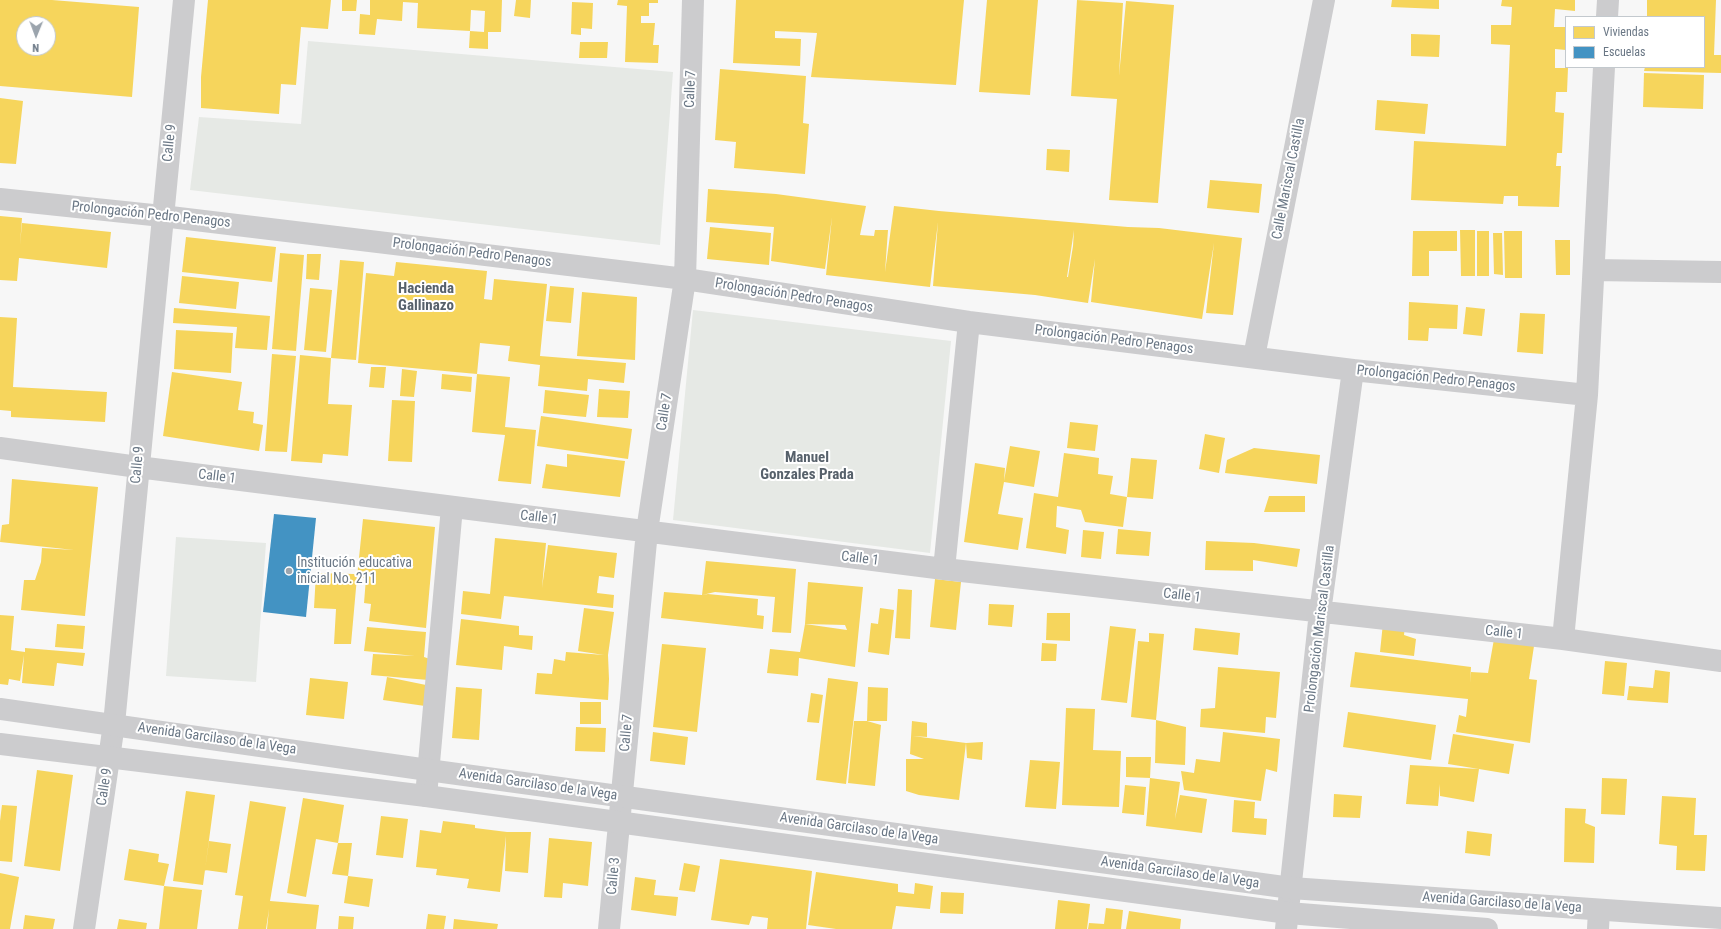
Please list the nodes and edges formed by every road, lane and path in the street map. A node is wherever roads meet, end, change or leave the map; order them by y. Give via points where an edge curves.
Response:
1 (184, 0) edge
2 (694, 0) edge
3 (1608, 0) edge
4 (1318, 1) edge
5 (1607, 16) edge
6 (1604, 68) edge
7 (0, 199) edge
8 (162, 216) junction
9 (1594, 270) junction
10 (1721, 272) edge
11 (685, 279) junction
12 (969, 322) junction
13 (1254, 357) junction
14 (1353, 370) junction
15 (1587, 395) junction
16 (0, 448) edge
17 (138, 467) junction
18 (452, 507) junction
19 (647, 532) junction
20 (944, 569) junction
21 (1320, 612) junction
22 (1563, 639) junction
23 (1721, 661) edge
24 (0, 709) edge
25 (114, 724) junction
26 (0, 744) edge
27 (110, 757) junction
28 (428, 770) junction
29 (426, 796) junction
30 (621, 796) junction
31 (619, 822) junction
32 (1291, 888) junction
33 (1721, 918) edge
34 (1598, 919) edge
35 (1287, 921) edge
36 (84, 929) edge
37 (609, 929) edge
38 (1487, 929) edge

1 - 8 street, Calle 9
2 - 11 street, Calle 7
3 - 5 street
4 - 13 street, Calle Mariscal Castilla
6 - 9 street
7 - 8 street, Prolongación Pedro Penagos
8 - 11 street, Prolongación Pedro Penagos
8 - 17 street, Calle 9
9 - 10 street
9 - 15 street
11 - 12 street, Prolongación Pedro Penagos
11 - 19 street, Calle 7
12 - 13 street, Prolongación Pedro Penagos
12 - 20 street
13 - 14 street, Prolongación Pedro Penagos
14 - 15 street, Prolongación Pedro Penagos
14 - 21 street, Prolongación Mariscal Castilla
15 - 22 street
16 - 17 street, Calle 1
17 - 18 street, Calle 1
17 - 25 street, Calle 9
18 - 19 street, Calle 1
18 - 28 street
19 - 20 street, Calle 1
19 - 30 street, Calle 7
20 - 21 street, Calle 1
21 - 22 street, Calle 1
21 - 32 street, Prolongación Mariscal Castilla
22 - 23 street, Calle 1
24 - 25 street, Avenida Garcilaso de la Vega
25 - 27 street, Calle 9
25 - 28 street, Avenida Garcilaso de la Vega
26 - 27 street, Avenida Garcilaso de la Vega
27 - 29 street, Avenida Garcilaso de la Vega
27 - 36 street, Calle 9
28 - 29 street
28 - 30 street, Avenida Garcilaso de la Vega
29 - 31 street, Avenida Garcilaso de la Vega
30 - 31 street, Calle 7
30 - 32 street, Avenida Garcilaso de la Vega
31 - 35 street, Avenida Garcilaso de la Vega
31 - 37 street, Calle 3
32 - 34 street, Avenida Garcilaso de la Vega
32 - 35 street, Prolongación Mariscal Castilla
33 - 34 street, Avenida Garcilaso de la Vega
35 - 38 street, Avenida Garcilaso de la Vega

